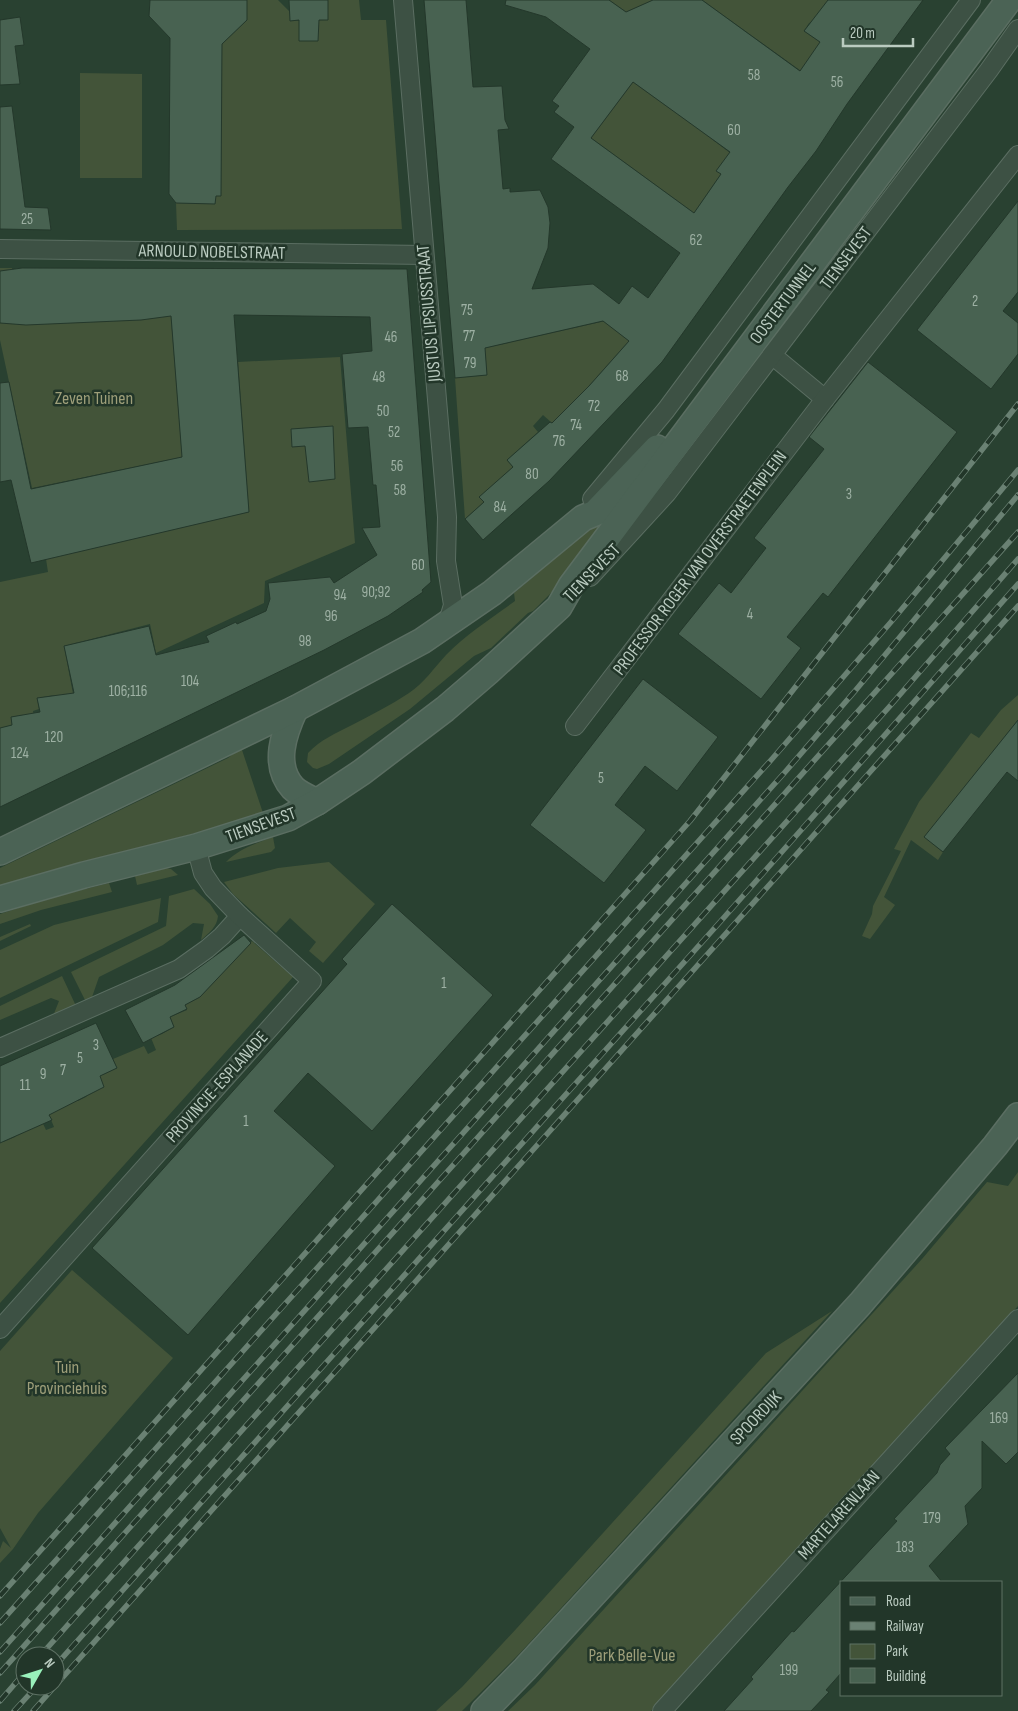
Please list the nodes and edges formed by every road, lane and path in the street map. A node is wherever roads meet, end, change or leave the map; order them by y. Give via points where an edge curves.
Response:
1 (403, 0) edge
2 (972, 0) edge
3 (993, 0) edge
4 (1009, 0) edge
5 (1018, 29) edge
6 (1018, 155) edge
7 (0, 249) edge
8 (424, 255) junction
9 (772, 355) junction
10 (825, 400) junction
11 (583, 518) junction
12 (559, 607) junction
13 (447, 625) junction
14 (296, 709) junction
15 (575, 726) dead end
16 (317, 802) junction
17 (196, 847) junction
18 (0, 852) edge
19 (0, 899) edge
20 (240, 916) junction
21 (0, 1048) edge
22 (1018, 1116) edge
23 (1018, 1319) edge
24 (0, 1329) edge
25 (484, 1711) edge
26 (662, 1711) edge

1 - 8 street, JUSTUS LIPSIUSSTRAAT
2 - 11 street via 666,410 590,502
3 - 11 main road, OOSTERTUNNEL via 656,450 594,513
4 - 12 main road, OOSTERTUNNEL
5 - 9 street, TIENSEVEST
6 - 10 street, PROFESSOR ROGER VAN OVERSTRAETENPLEIN
7 - 8 street, ARNOULD NOBELSTRAAT
8 - 13 street, JUSTUS LIPSIUSSTRAAT via 446,517 446,561 453,605
9 - 10 street
9 - 12 street, TIENSEVEST via 667,494
10 - 15 street, PROFESSOR ROGER VAN OVERSTRAETENPLEIN
11 - 13 main road
12 - 16 main road, TIENSEVEST via 445,709
13 - 14 main road
14 - 16 main road via 282,741 284,770 292,787
14 - 18 main road
16 - 17 main road, TIENSEVEST via 288,818
17 - 19 main road, TIENSEVEST
17 - 20 street, PROVINCIE-ESPLANADE via 203,873 212,888
20 - 21 street via 207,949 178,969
20 - 24 street, PROVINCIE-ESPLANADE via 312,981
22 - 25 main road, SPOORDIJK via 860,1304
23 - 26 street, MARTELARENLAAN

